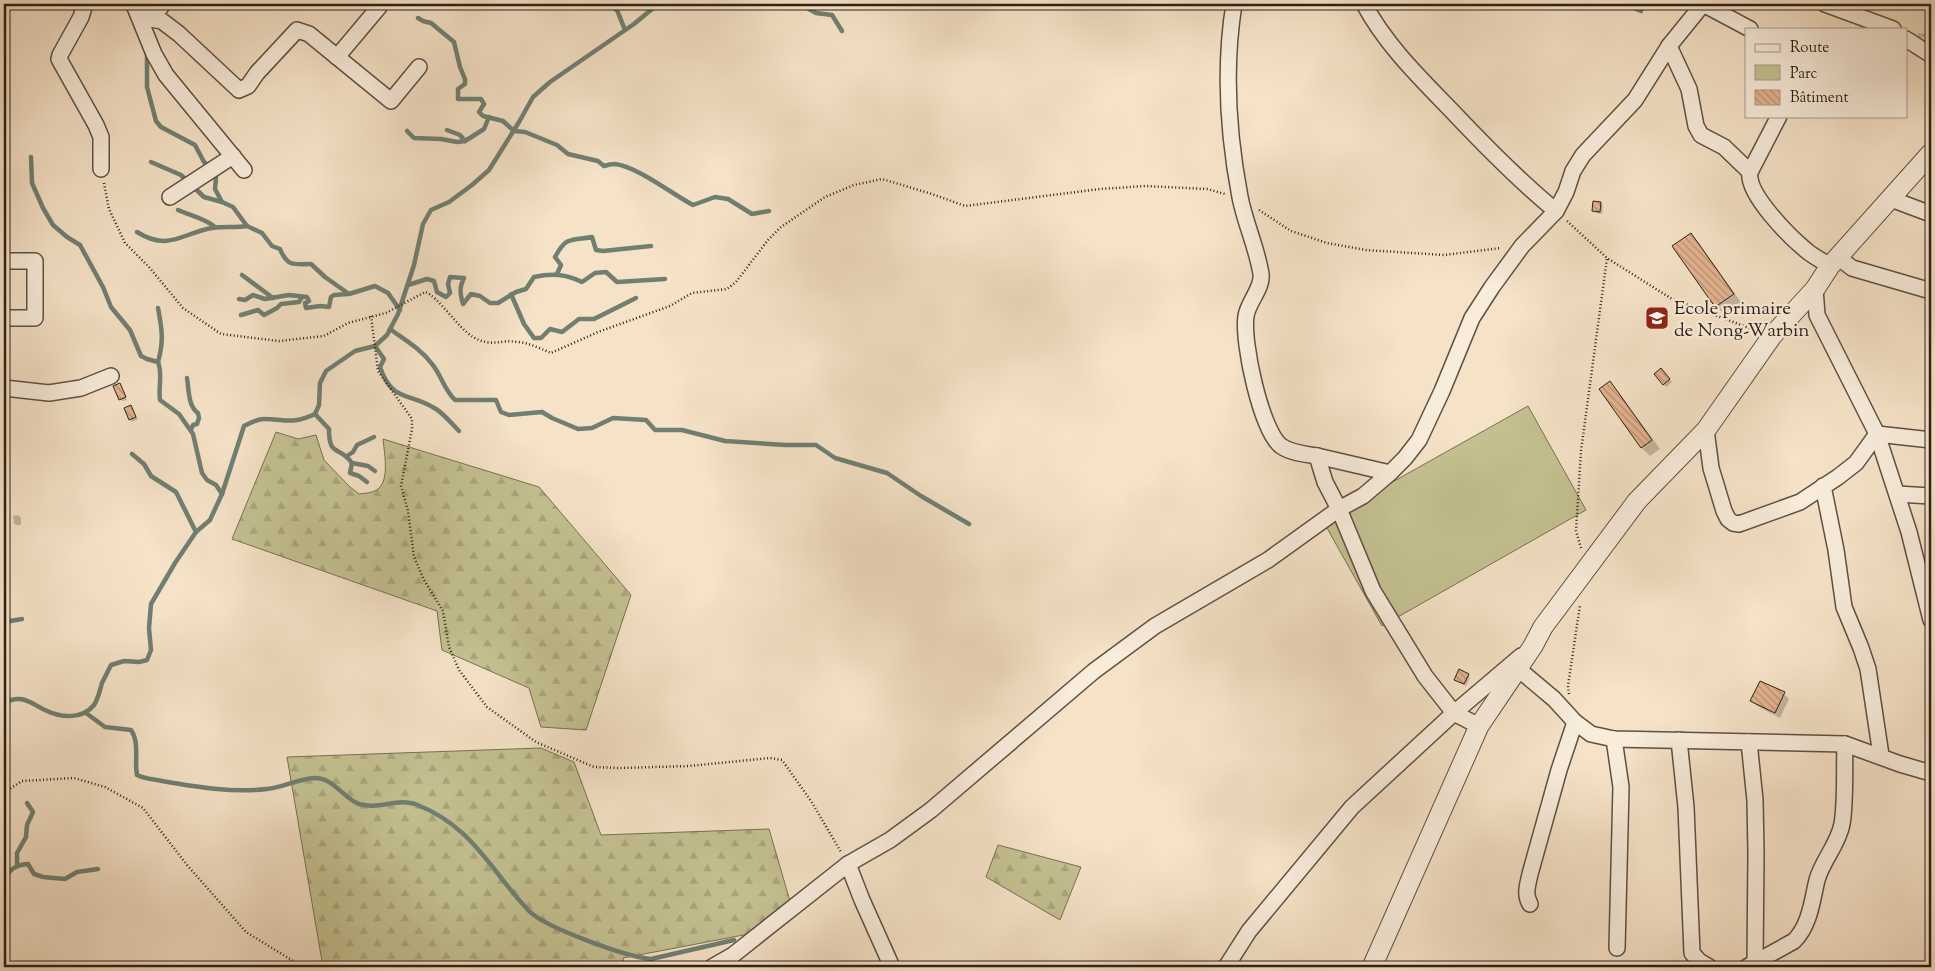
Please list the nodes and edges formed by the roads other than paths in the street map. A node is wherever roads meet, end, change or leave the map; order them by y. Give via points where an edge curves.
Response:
1 (85, 4) edge
2 (163, 4) edge
3 (380, 4) edge
4 (1234, 4) edge
5 (1364, 4) edge
6 (1703, 4) edge
7 (1825, 4) edge
8 (133, 5) edge
9 (151, 19) junction
10 (1748, 28) edge
11 (1890, 28) edge
12 (1908, 45) edge
13 (1669, 46) junction
14 (1931, 55) edge
15 (337, 57) junction
16 (419, 67) dead end
17 (1777, 118) edge
18 (1931, 153) edge
19 (233, 156) junction
20 (101, 169) road end
21 (244, 170) dead end
22 (1750, 172) junction
23 (170, 197) dead end
24 (1891, 199) junction
25 (1556, 211) junction
26 (1931, 214) edge
27 (4, 260) edge
28 (1834, 261) junction
29 (1815, 289) junction
30 (1931, 291) edge
31 (4, 318) edge
32 (110, 376) dead end
33 (4, 388) edge
34 (1706, 430) junction
35 (1877, 434) junction
36 (1931, 440) edge
37 (1317, 456) junction
38 (1390, 474) junction
39 (1823, 486) junction
40 (1897, 494) junction
41 (1931, 496) edge
42 (1339, 509) junction
43 (1931, 620) edge
44 (1533, 646) junction
45 (1517, 668) junction
46 (1454, 713) junction
47 (1576, 722) junction
48 (1479, 726) junction
49 (1614, 739) junction
50 (1679, 740) junction
51 (1749, 742) junction
52 (1845, 744) junction
53 (1881, 755) junction
54 (1931, 773) edge
55 (848, 864) junction
56 (1530, 904) dead end
57 (1617, 948) dead end
58 (1751, 965) edge
59 (712, 967) edge
60 (892, 967) edge
61 (1226, 967) edge
62 (1372, 967) edge
63 (1709, 967) edge

1 - 20 street via 59,60 101,137
2 - 9 street
3 - 15 street
4 - 37 street via 1230,27 1231,128 1240,197 1261,278 1246,315 1244,333 1248,361 1254,386 1280,445 1290,451
5 - 25 street via 1375,25 1406,64 1524,185
6 - 10 street
6 - 13 street
7 - 11 street
8 - 9 street
8 - 19 street via 166,75
9 - 15 street via 162,21 239,90 248,86 297,30 308,34
12 - 14 street
13 - 22 street via 1689,89 1696,126 1701,135 1724,148
13 - 25 street via 1635,100 1583,155
15 - 16 street via 391,101
17 - 22 street
18 - 24 street
19 - 21 street
19 - 23 street
22 - 28 street via 1752,189 1775,220 1807,251
24 - 26 street
24 - 28 street
25 - 38 street via 1522,246 1472,318 1426,426 1410,452
27 - 31 street via 35,261 35,318
28 - 29 street
28 - 30 street
29 - 34 street via 1772,336
29 - 35 street via 1818,316
32 - 33 street via 81,388 49,393
34 - 39 street via 1711,468 1724,512 1733,523 1746,522 1800,502
34 - 44 street via 1637,501 1543,627
35 - 36 street
35 - 39 street via 1856,463
35 - 40 street
37 - 38 street
37 - 42 street via 1325,482
38 - 42 street via 1363,496
39 - 53 street via 1844,607 1868,670
40 - 41 street
40 - 43 street
42 - 46 street via 1374,591 1425,676
42 - 55 street via 1268,560 1155,626 1094,672 931,810 890,840
44 - 45 street
44 - 46 street
45 - 47 street
45 - 48 street
46 - 48 street
46 - 61 street via 1352,807 1249,931
47 - 49 street via 1591,734
47 - 56 street via 1530,874 1527,888
48 - 62 street
49 - 50 street
49 - 57 street via 1620,787
50 - 51 street
50 - 63 street via 1686,807 1692,953
51 - 52 street
51 - 58 street via 1756,818
52 - 53 street
52 - 58 street via 1842,825 1818,878 1806,923 1794,940
53 - 54 street
55 - 59 street via 733,955
55 - 60 street

